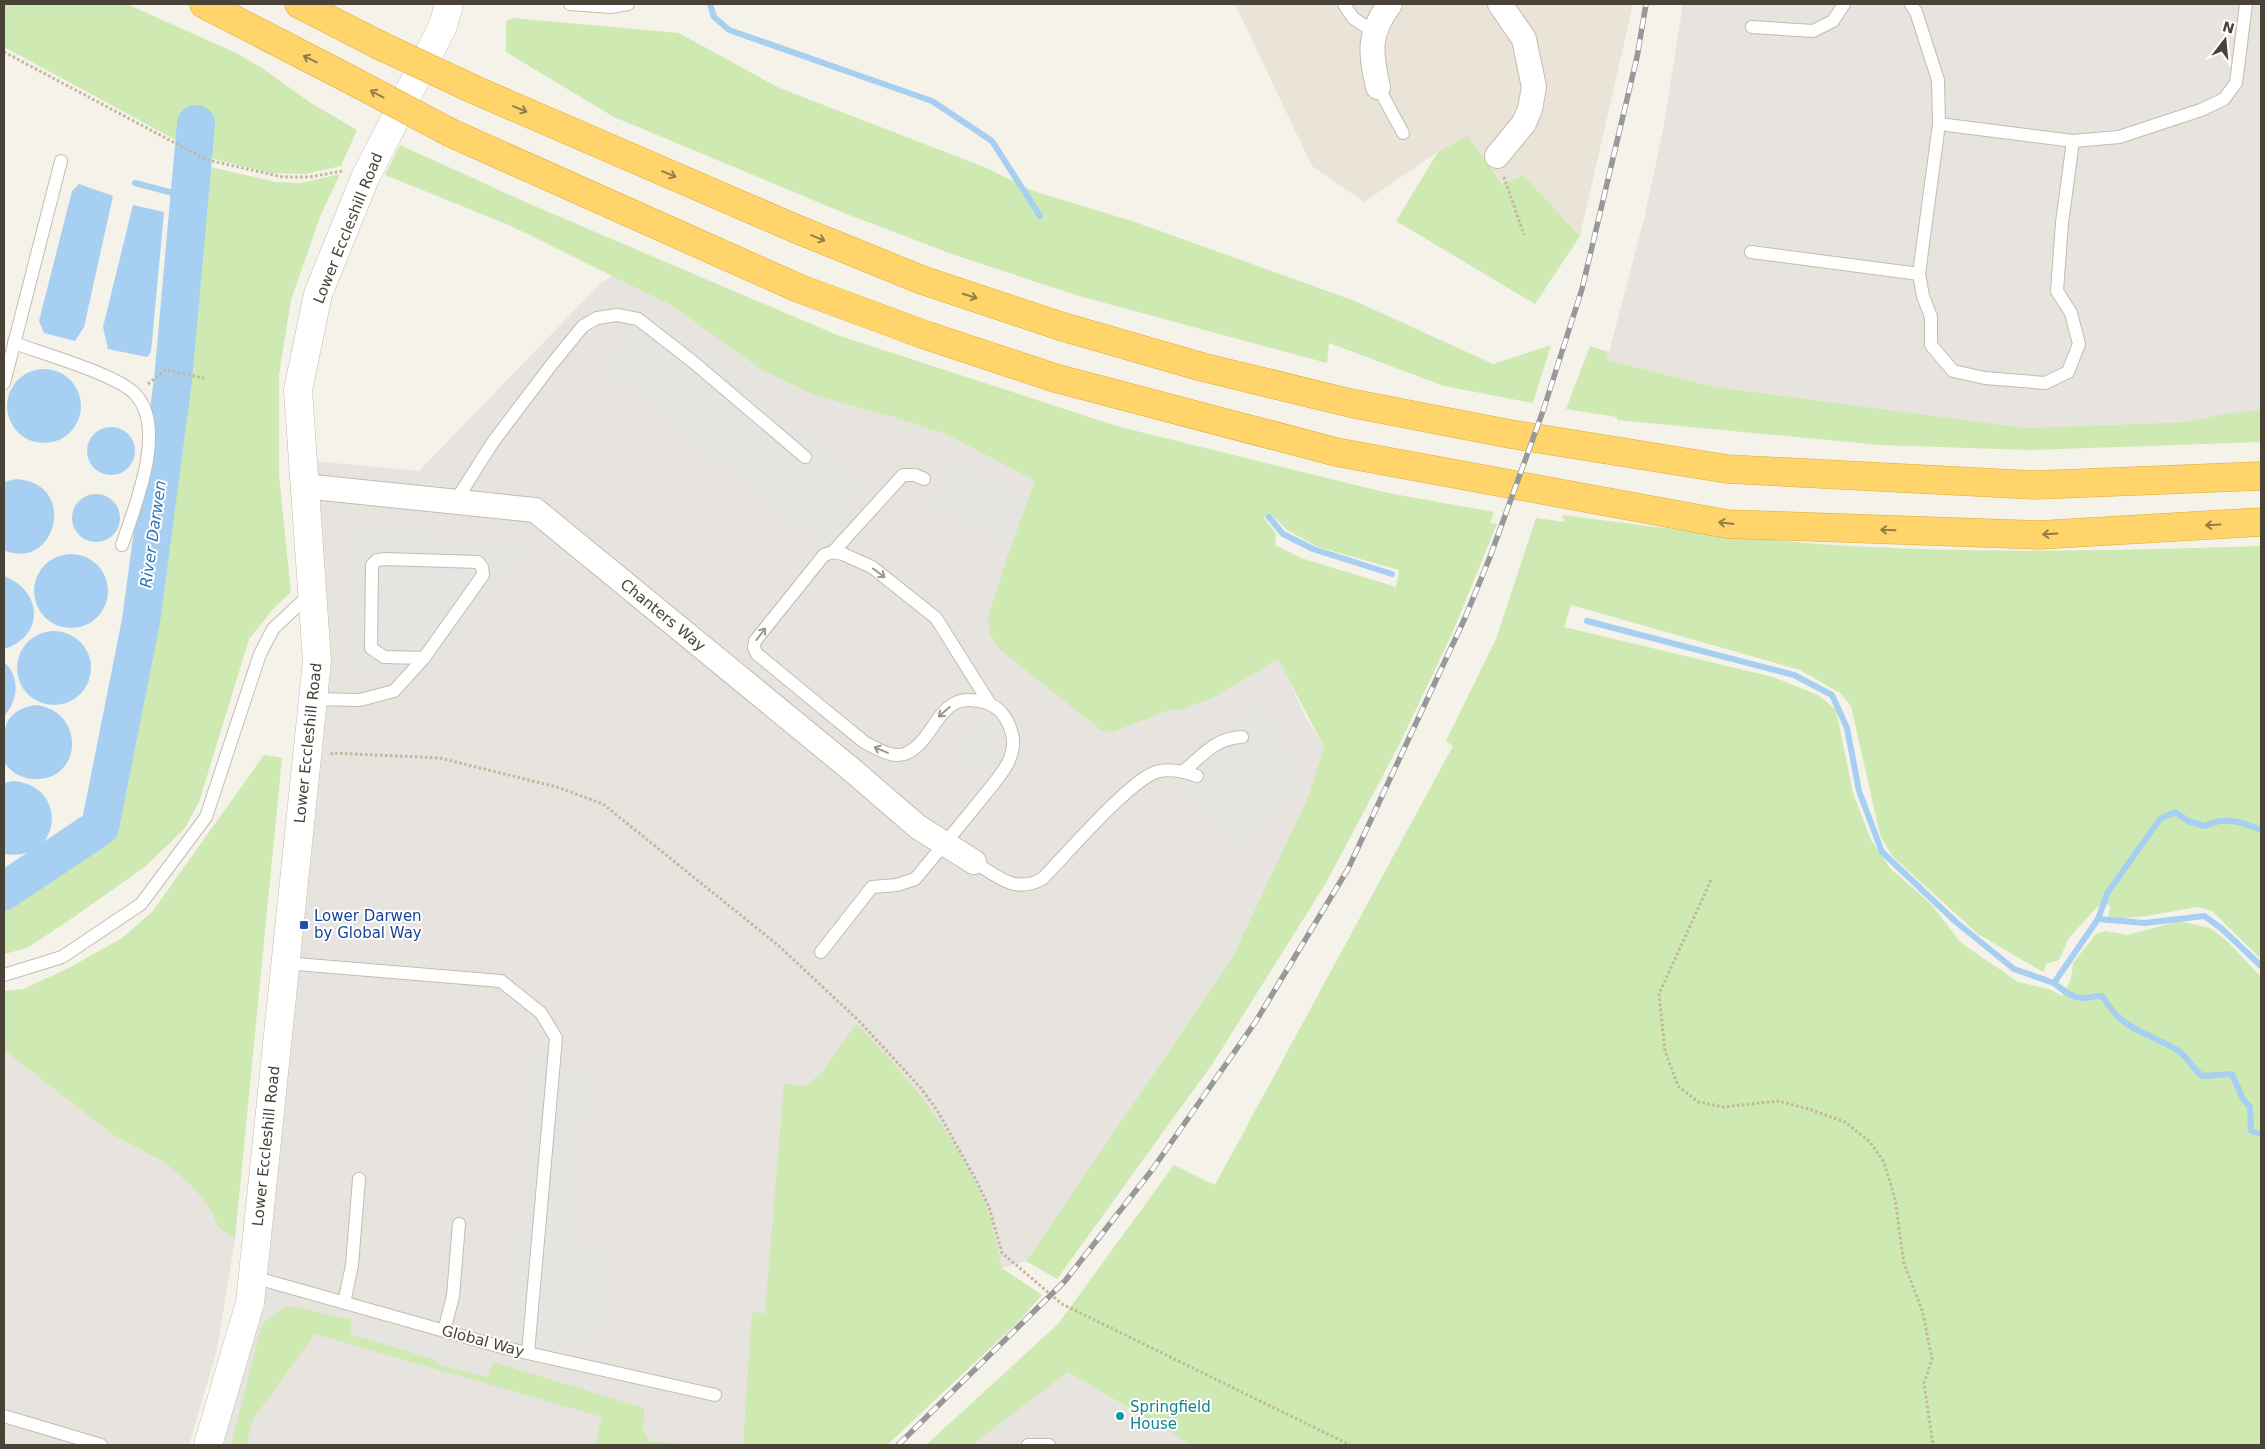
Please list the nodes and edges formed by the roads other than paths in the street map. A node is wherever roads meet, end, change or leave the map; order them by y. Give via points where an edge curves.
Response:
1 (204, 4) edge
2 (300, 4) edge
3 (449, 4) edge
4 (570, 4) edge
5 (628, 4) edge
6 (1344, 4) edge
7 (1390, 4) edge
8 (1500, 4) edge
9 (1844, 4) edge
10 (1910, 4) edge
11 (2246, 4) edge
12 (1752, 27) dead end
13 (1374, 32) junction
14 (1378, 87) joint
15 (1939, 124) junction
16 (1403, 133) dead end
17 (2073, 141) junction
18 (1497, 156) road end
19 (61, 161) dead end
20 (1751, 252) dead end
21 (1919, 274) junction
22 (14, 343) junction
23 (4, 383) edge
24 (805, 456) dead end
25 (2261, 476) edge
26 (924, 479) dead end
27 (304, 486) junction
28 (455, 502) junction
29 (2261, 522) edge
30 (122, 544) dead end
31 (834, 552) junction
32 (312, 592) junction
33 (424, 658) junction
34 (313, 699) junction
35 (990, 704) junction
36 (1242, 737) dead end
37 (1184, 771) junction
38 (1196, 776) dead end
39 (945, 844) junction
40 (974, 862) joint
41 (821, 952) dead end
42 (284, 963) junction
43 (4, 976) edge
44 (359, 1179) dead end
45 (459, 1224) dead end
46 (253, 1277) junction
47 (344, 1303) junction
48 (444, 1331) junction
49 (528, 1354) junction
50 (715, 1395) dead end
51 (4, 1416) edge
52 (100, 1445) edge
53 (208, 1445) edge
54 (1028, 1445) edge
55 (1049, 1445) edge

29 -> 1 highway, bridge via 2039,535 1727,524 1336,452 1054,378 798,288 452,133
2 -> 25 highway, bridge via 475,90 922,280 1060,326 1202,367 1350,403 1510,434 1727,469 2036,485
3 - 27 street, Lower Eccleshill Road via 443,26 365,178 318,294 298,390
4 - 5 lane via 612,7
6 - 13 lane via 1353,18
7 - 13 street
8 - 18 street via 1524,39 1534,87 1524,123
9 - 12 lane via 1833,21 1813,31
10 - 15 lane via 1916,12 1938,80
11 - 17 lane via 2236,83 2224,99 2202,110 2119,137
13 - 14 street via 1372,62
14 - 16 lane
15 - 17 lane
15 - 21 lane
17 - 21 lane via 2057,291 2071,313 2079,344 2068,372 2045,383 1985,378 1953,370 1931,345 1931,317
19 - 22 lane
20 - 21 lane
22 - 23 lane
22 - 30 lane via 116,380 136,394 146,410 149,442 141,489
24 - 28 lane via 638,319 617,315 597,318 583,326 493,442
26 - 31 lane via 903,475
27 - 28 street, Chanters Way
27 - 32 street, Lower Eccleshill Road
28 - 39 street, Chanters Way via 535,510 845,764 918,828
31 -> 35 lane via 872,567 936,618
35 -> 31 lane via 976,700 961,701 948,707 914,748 906,754 894,755 864,742 757,654 754,648 760,634 814,565 824,555
32 - 34 street, Lower Eccleshill Road via 317,661
32 - 43 lane via 273,630 260,654 206,817 141,904 62,957
33 - 33 lane via 384,657 371,648 372,565 377,560 386,559 478,562 483,575
33 - 34 lane via 394,691 360,700
34 - 42 street, Lower Eccleshill Road
35 - 39 lane via 1002,712 1010,724 1014,738 1012,753 999,776
36 - 37 lane via 1226,738 1214,744
37 - 38 lane
37 - 40 lane via 1145,776 1042,879 1031,885 1018,886 1008,882
39 - 40 street, Chanters Way
39 - 41 lane via 915,879 897,885 872,887
42 - 46 street, Lower Eccleshill Road
42 - 49 lane via 501,981 541,1013 556,1038
44 - 47 lane via 352,1265
45 - 48 lane via 454,1296
46 - 47 lane, Global Way
46 - 53 street, Lower Eccleshill Road via 250,1302
47 - 48 lane, Global Way
48 - 49 lane, Global Way
49 - 50 lane, Global Way
51 - 52 lane
54 - 55 lane

